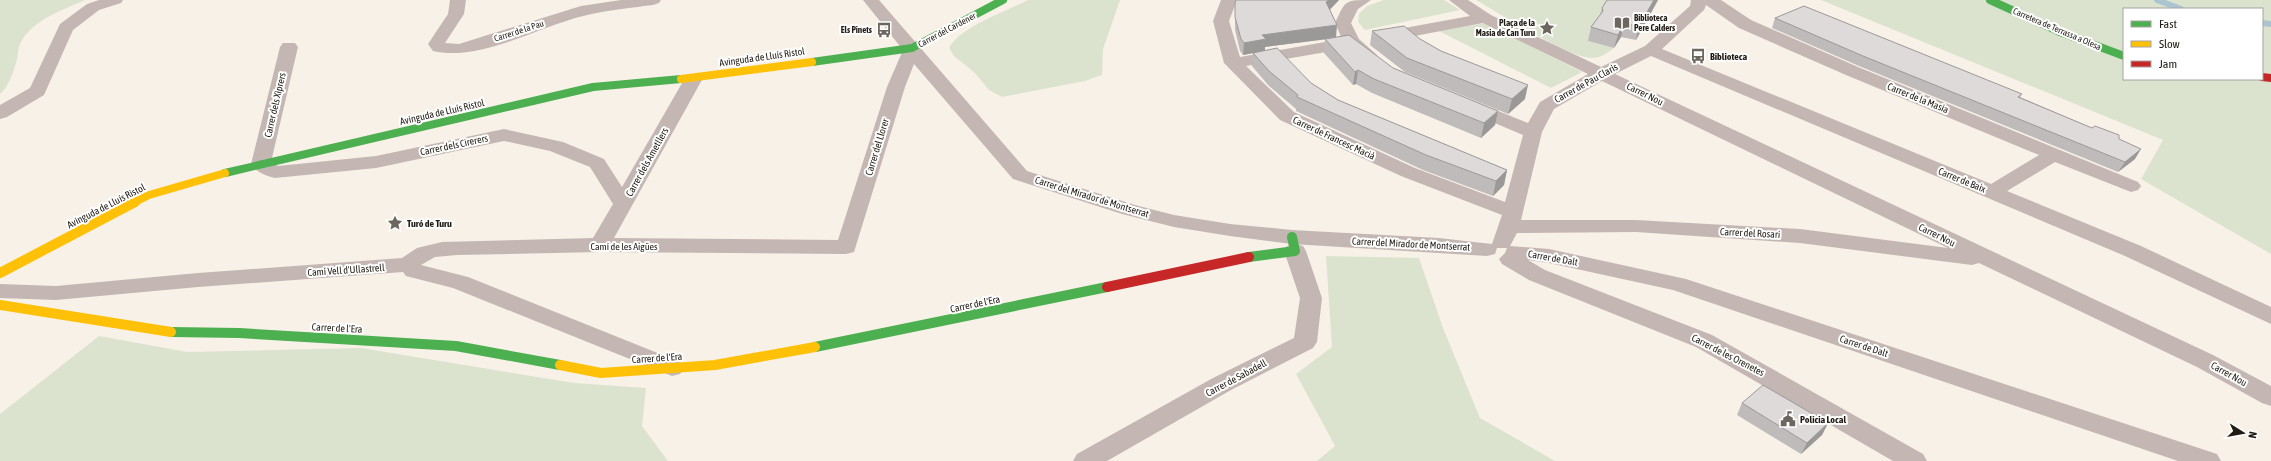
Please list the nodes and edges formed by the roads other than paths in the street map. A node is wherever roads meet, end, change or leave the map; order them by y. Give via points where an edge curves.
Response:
1 (114, 0) edge
2 (458, 0) edge
3 (652, 0) edge
4 (856, 0) edge
5 (1003, 0) edge
6 (1229, 0) edge
7 (1363, 0) edge
8 (1457, 0) edge
9 (1699, 0) edge
10 (1710, 0) edge
11 (1990, 0) edge
12 (576, 5) edge
13 (875, 6) edge
14 (1485, 18) junction
15 (1352, 42) junction
16 (289, 47) dead end
17 (912, 48) junction
18 (1651, 50) junction
19 (2123, 56) edge
20 (1233, 62) junction
21 (1381, 64) edge
22 (1602, 73) junction
23 (694, 78) junction
24 (1455, 100) edge
25 (0, 113) edge
26 (1533, 132) junction
27 (2054, 154) junction
28 (261, 164) junction
29 (2131, 186) dead end
30 (1992, 192) junction
31 (623, 204) junction
32 (1506, 241) junction
33 (1294, 244) junction
34 (600, 246) junction
35 (846, 247) joint
36 (1990, 260) junction
37 (408, 265) junction
38 (0, 273) edge
39 (0, 291) edge
40 (0, 305) edge
41 (2271, 316) edge
42 (672, 368) junction
43 (2271, 397) edge
44 (1086, 461) edge
45 (1914, 461) edge
46 (2208, 461) edge

1 - 25 street via 93,7 66,28 38,91
2 - 12 street, Carrer de la Pau via 456,14 436,44 439,47 459,49 474,46
3 - 12 street, Carrer de la Pau
4 - 13 street
5 - 17 street, Carrer del Cardener
6 - 20 street, Carrer de Francesc Macià via 1221,21
7 - 15 street via 1351,6 1343,23
8 - 14 street, Carrer Nou
9 - 18 street, Carrer de Pau Claris via 1698,7
10 - 27 street, Carrer de la Masia via 1752,27
11 - 19 street, Carretera de Terrassa a Olesa via 2060,32
13 - 17 street, Carrer del Mirador de Montserrat
14 - 15 street
14 - 22 street, Carrer Nou
15 - 20 street
15 - 21 street
16 - 28 street, Carrer dels Xiprers
17 - 23 street, Avinguda de Lluís Ristol
17 - 33 street, Carrer del Mirador de Montserrat via 1020,175 1129,210
17 - 35 street, Carrer del Llorer via 896,87
18 - 22 street, Carrer de Pau Claris
18 - 30 street, Carrer de Baix
20 - 32 street, Carrer de Francesc Macià via 1287,116 1408,172
22 - 26 street, Carrer de Pau Claris via 1546,106
22 - 36 street, Carrer Nou
23 - 28 street, Avinguda de Lluís Ristol via 593,87
23 - 31 street, Carrer dels Ametllers
24 - 26 street
26 - 32 street, Carrer de Pau Claris
27 - 29 street, Carrer de la Masia
27 - 30 street
28 - 31 street, Carrer dels Cirerers via 275,172 376,162 504,134 556,146 597,163
28 - 38 street, Avinguda de Lluís Ristol via 206,177 149,195
30 - 41 street, Carrer de Baix via 2133,251
31 - 34 street, Carrer dels Ametllers
32 - 33 street, Carrer del Mirador de Montserrat
32 - 36 street, Carrer del Rosari via 1636,226 1800,236
32 - 45 street, Carrer de les Orenetes via 1537,275 1704,341
32 - 46 street, Carrer de Dalt via 1549,256 1678,284
33 - 42 street, Carrer de l'Era via 1251,257 881,335 715,365
33 - 44 street, Carrer de Sabadell via 1311,298 1305,342 1222,384
34 - 35 street, Camí de les Aigües
34 - 37 street, Camí de les Aigües via 436,250 417,255
36 - 43 street, Carrer Nou via 2205,360
37 - 39 street, Camí Vell d'Ullastrell via 56,293
37 - 42 street via 414,271 460,282
40 - 42 street, Carrer de l'Era via 170,332 239,333 456,346 601,373

